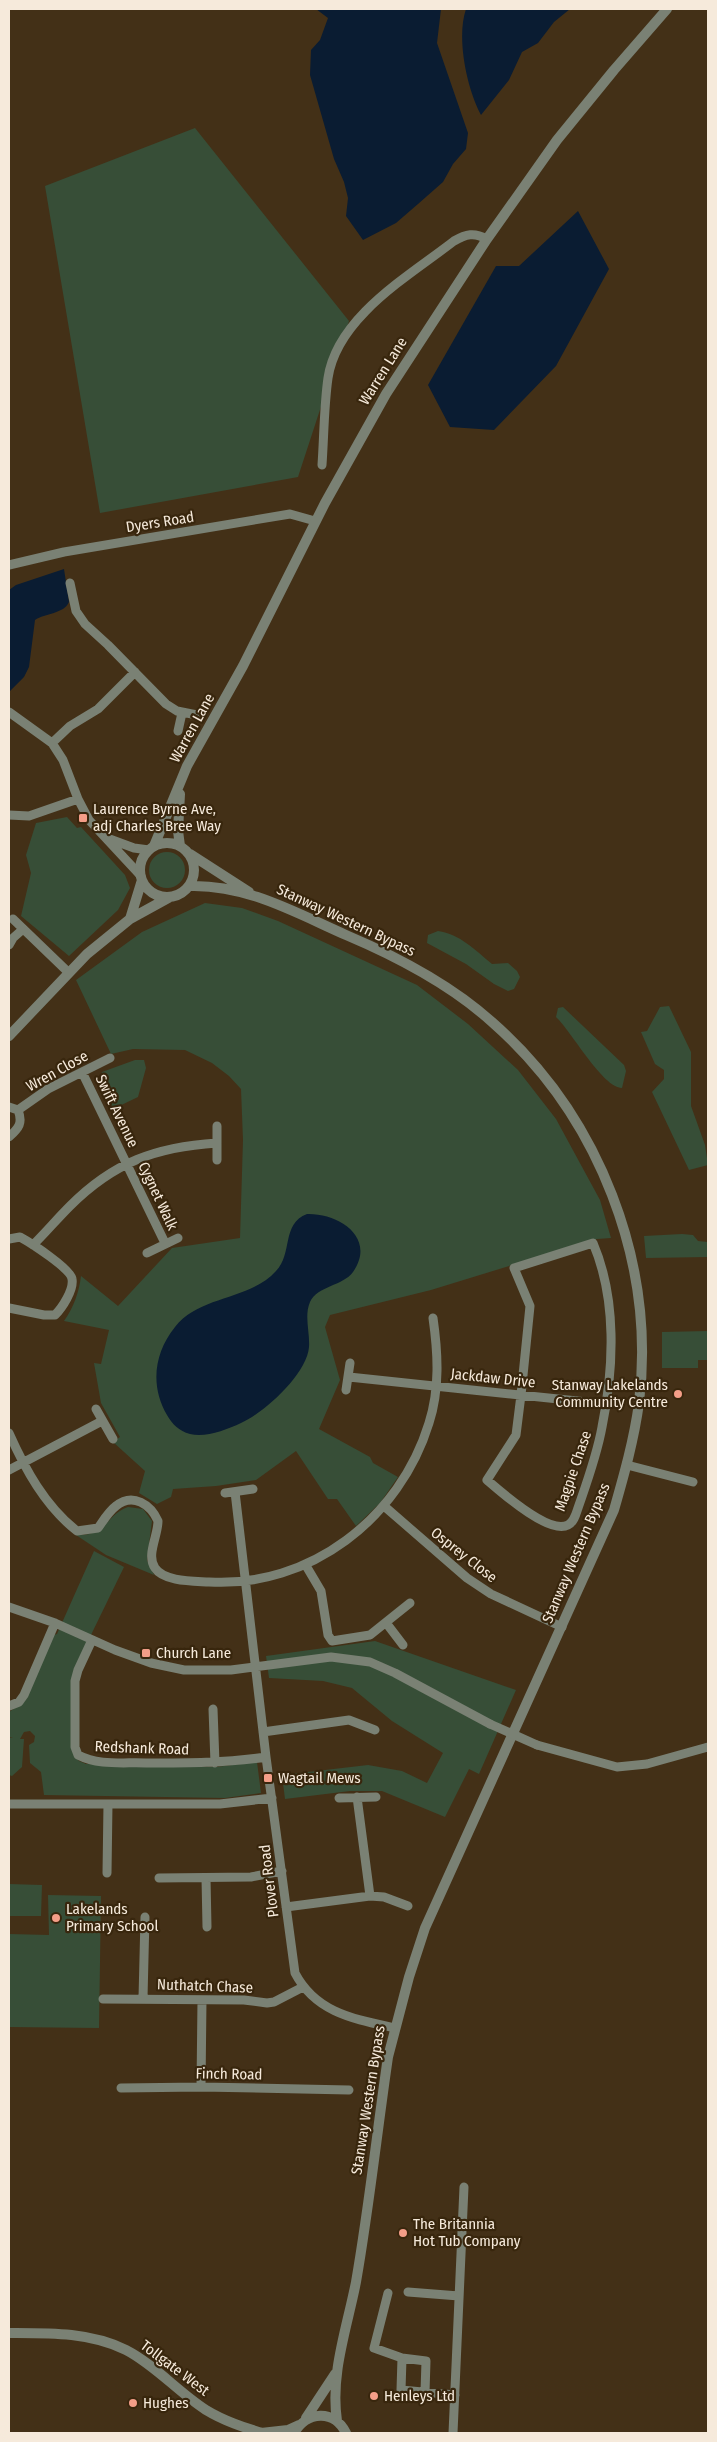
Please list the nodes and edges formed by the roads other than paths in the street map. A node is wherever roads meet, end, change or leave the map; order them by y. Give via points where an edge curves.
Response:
1 (666, 9) edge
2 (487, 239) junction
3 (322, 465) dead end
4 (315, 521) junction
5 (9, 565) edge
6 (70, 583) dead end
7 (135, 672) junction
8 (9, 712) edge
9 (182, 713) junction
10 (197, 715) dead end
11 (178, 731) dead end
12 (52, 743) junction
13 (180, 783) junction
14 (78, 799) junction
15 (9, 815) edge
16 (106, 838) junction
17 (180, 846) junction
18 (152, 848) junction
19 (189, 853) junction
20 (142, 878) junction
21 (189, 886) junction
22 (254, 895) junction
23 (170, 897) junction
24 (13, 919) dead end
25 (130, 919) junction
26 (22, 930) junction
27 (9, 945) edge
28 (68, 972) junction
29 (9, 1036) edge
30 (110, 1058) dead end
31 (82, 1072) junction
32 (9, 1107) edge
33 (18, 1110) junction
34 (217, 1126) dead end
35 (9, 1138) edge
36 (217, 1143) junction
37 (217, 1160) dead end
38 (127, 1162) junction
39 (178, 1238) dead end
40 (9, 1239) edge
41 (165, 1243) junction
42 (33, 1244) junction
43 (147, 1253) dead end
44 (9, 1308) edge
45 (433, 1318) dead end
46 (350, 1363) dead end
47 (348, 1377) junction
48 (436, 1386) junction
49 (346, 1390) dead end
50 (521, 1394) junction
51 (606, 1404) junction
52 (96, 1409) dead end
53 (102, 1421) junction
54 (9, 1433) edge
55 (114, 1439) dead end
56 (22, 1464) junction
57 (627, 1465) junction
58 (9, 1470) edge
59 (692, 1482) dead end
60 (252, 1489) dead end
61 (235, 1492) junction
62 (225, 1493) dead end
63 (384, 1506) junction
64 (304, 1564) junction
65 (245, 1582) junction
66 (410, 1604) dead end
67 (9, 1607) edge
68 (55, 1623) junction
69 (387, 1624) junction
70 (562, 1627) junction
71 (92, 1640) junction
72 (403, 1645) dead end
73 (256, 1667) junction
74 (9, 1706) edge
75 (213, 1709) dead end
76 (376, 1730) dead end
77 (263, 1732) junction
78 (708, 1747) edge
79 (266, 1757) junction
80 (215, 1763) junction
81 (357, 1797) junction
82 (376, 1797) dead end
83 (272, 1798) junction
84 (339, 1798) dead end
85 (9, 1804) edge
86 (108, 1804) junction
87 (282, 1871) junction
88 (107, 1873) dead end
89 (159, 1878) dead end
90 (206, 1878) junction
91 (370, 1896) junction
92 (408, 1906) dead end
93 (286, 1907) junction
94 (144, 1917) dead end
95 (207, 1927) dead end
96 (302, 1987) junction
97 (143, 1998) junction
98 (103, 1999) dead end
99 (202, 2000) junction
100 (395, 2028) junction
101 (336, 2080) dead end
102 (202, 2087) junction
103 (121, 2088) dead end
104 (335, 2090) junction
105 (349, 2090) dead end
106 (464, 2187) dead end
107 (408, 2292) dead end
108 (388, 2293) dead end
109 (459, 2296) junction
110 (9, 2333) edge
111 (402, 2358) junction
112 (336, 2373) junction
113 (425, 2392) junction
114 (454, 2394) junction
115 (300, 2426) edge
116 (342, 2426) edge
117 (262, 2433) edge
118 (353, 2433) edge
119 (453, 2433) edge

1 - 2 street, Warren Lane via 557,140
2 - 3 street via 478,234 466,234 454,241 368,308 353,325 336,352 328,377
2 - 4 street, Warren Lane via 386,394
4 - 5 street, Dyers Road via 290,514 64,552
4 - 13 street, Warren Lane via 244,666
6 - 7 street via 76,611 84,624
7 - 9 street via 166,704
7 - 12 street via 98,710 70,726
8 - 12 street
9 - 10 street
9 - 11 street
12 - 14 street via 63,760
13 - 17 street, Warren Lane
13 - 18 street, Warren Lane
14 - 15 street via 29,816
14 - 16 street via 89,820
16 - 18 street via 134,848
16 - 20 street
17 - 18 street via 167,843
17 - 19 street
18 - 20 street, Warren Lane via 141,864
19 - 21 street via 195,870
19 - 22 street, Stanway Western Bypass
20 - 23 street via 156,894
20 - 25 street, Warren Lane
21 - 22 street, Stanway Western Bypass via 222,887
21 - 23 street
22 - 57 street, Stanway Western Bypass via 371,945 458,995 492,1022 528,1058 578,1124 614,1197 635,1277 641,1319 641,1360 639,1402
23 - 25 street
24 - 26 street
25 - 28 street
26 - 27 street
26 - 28 street
28 - 29 street
30 - 31 street, Wren Close
31 - 33 street, Wren Close
31 - 38 street, Swift Avenue
32 - 33 street, Wren Close
33 - 35 street, Wren Close via 22,1119 19,1128
34 - 36 street
36 - 37 street
36 - 38 street via 171,1148
38 - 41 street, Cygnet Walk
38 - 42 street via 71,1205
39 - 41 street, Cygnet Walk
40 - 42 street via 20,1237
41 - 43 street, Cygnet Walk
42 - 44 street via 69,1272 72,1283 56,1315 44,1316
45 - 48 street via 438,1356
46 - 47 street
47 - 48 street, Jackdaw Drive
47 - 49 street
48 - 50 street, Jackdaw Drive
48 - 63 street via 430,1422 419,1451 409,1473
50 - 51 street, Jackdaw Drive
50 - 51 street, Magpie Chase via 516,1436 488,1480 535,1517 559,1527 568,1525 578,1508 602,1429
50 - 51 street, Magpie Chase via 530,1306 514,1268 593,1242 606,1281 610,1320 610,1377
52 - 53 street
53 - 55 street
53 - 56 street
54 - 56 street
56 - 58 street
56 - 65 street via 62,1519 77,1531 98,1528 116,1505 134,1499 148,1504 158,1521 151,1558 157,1571 166,1576 198,1581
57 - 59 street
57 - 70 street, Stanway Western Bypass via 614,1510
60 - 61 street
61 - 62 street
61 - 65 street, Plover Road
63 - 64 street via 359,1531 331,1551
63 - 70 street, Osprey Close via 467,1578 491,1594
64 - 65 street
64 - 69 street via 322,1591 328,1635 332,1641 370,1635
65 - 73 street, Plover Road
66 - 69 street
67 - 68 street
68 - 71 street
68 - 74 street via 24,1695
69 - 72 street
70 - 100 street, Stanway Western Bypass via 425,1928
71 - 73 street via 151,1663 184,1670
71 - 80 street, Redshank Road via 75,1681 75,1747 78,1755 94,1762
73 - 77 street, Plover Road
73 - 78 street, bridge via 331,1658 370,1662 537,1745 618,1767 646,1764
75 - 80 street
76 - 77 street via 349,1720
77 - 79 street, Plover Road
79 - 80 street, Redshank Road
79 - 83 street, Plover Road
81 - 82 street
81 - 84 street
81 - 91 street
83 - 86 street via 220,1804
83 - 87 street, Plover Road
85 - 86 street
86 - 88 street
87 - 90 street
87 - 93 street, Plover Road
89 - 90 street
90 - 95 street
91 - 92 street via 384,1897
91 - 93 street
93 - 96 street, Plover Road via 291,1954
94 - 97 street
96 - 99 street, Nuthatch Chase via 267,2003
96 - 100 street via 332,2011
97 - 98 street, Nuthatch Chase
97 - 99 street, Nuthatch Chase
99 - 102 street
100 - 112 street, Stanway Western Bypass via 355,2283
101 - 104 street
102 - 103 street, Finch Road
102 - 104 street, Finch Road
104 - 105 street, Finch Road
106 - 109 street
107 - 109 street
108 - 111 street via 374,2348
109 - 114 street
110 - 117 street, Tollgate West via 66,2334 124,2349 205,2409
111 - 113 street via 426,2361
111 - 113 street via 400,2390
112 - 115 street, Stanway Western Bypass
112 - 116 street, Stanway Western Bypass via 335,2405
113 - 114 street
114 - 119 street
115 - 116 street, Tollgate West via 323,2415
115 - 117 street, Tollgate West
116 - 118 street

